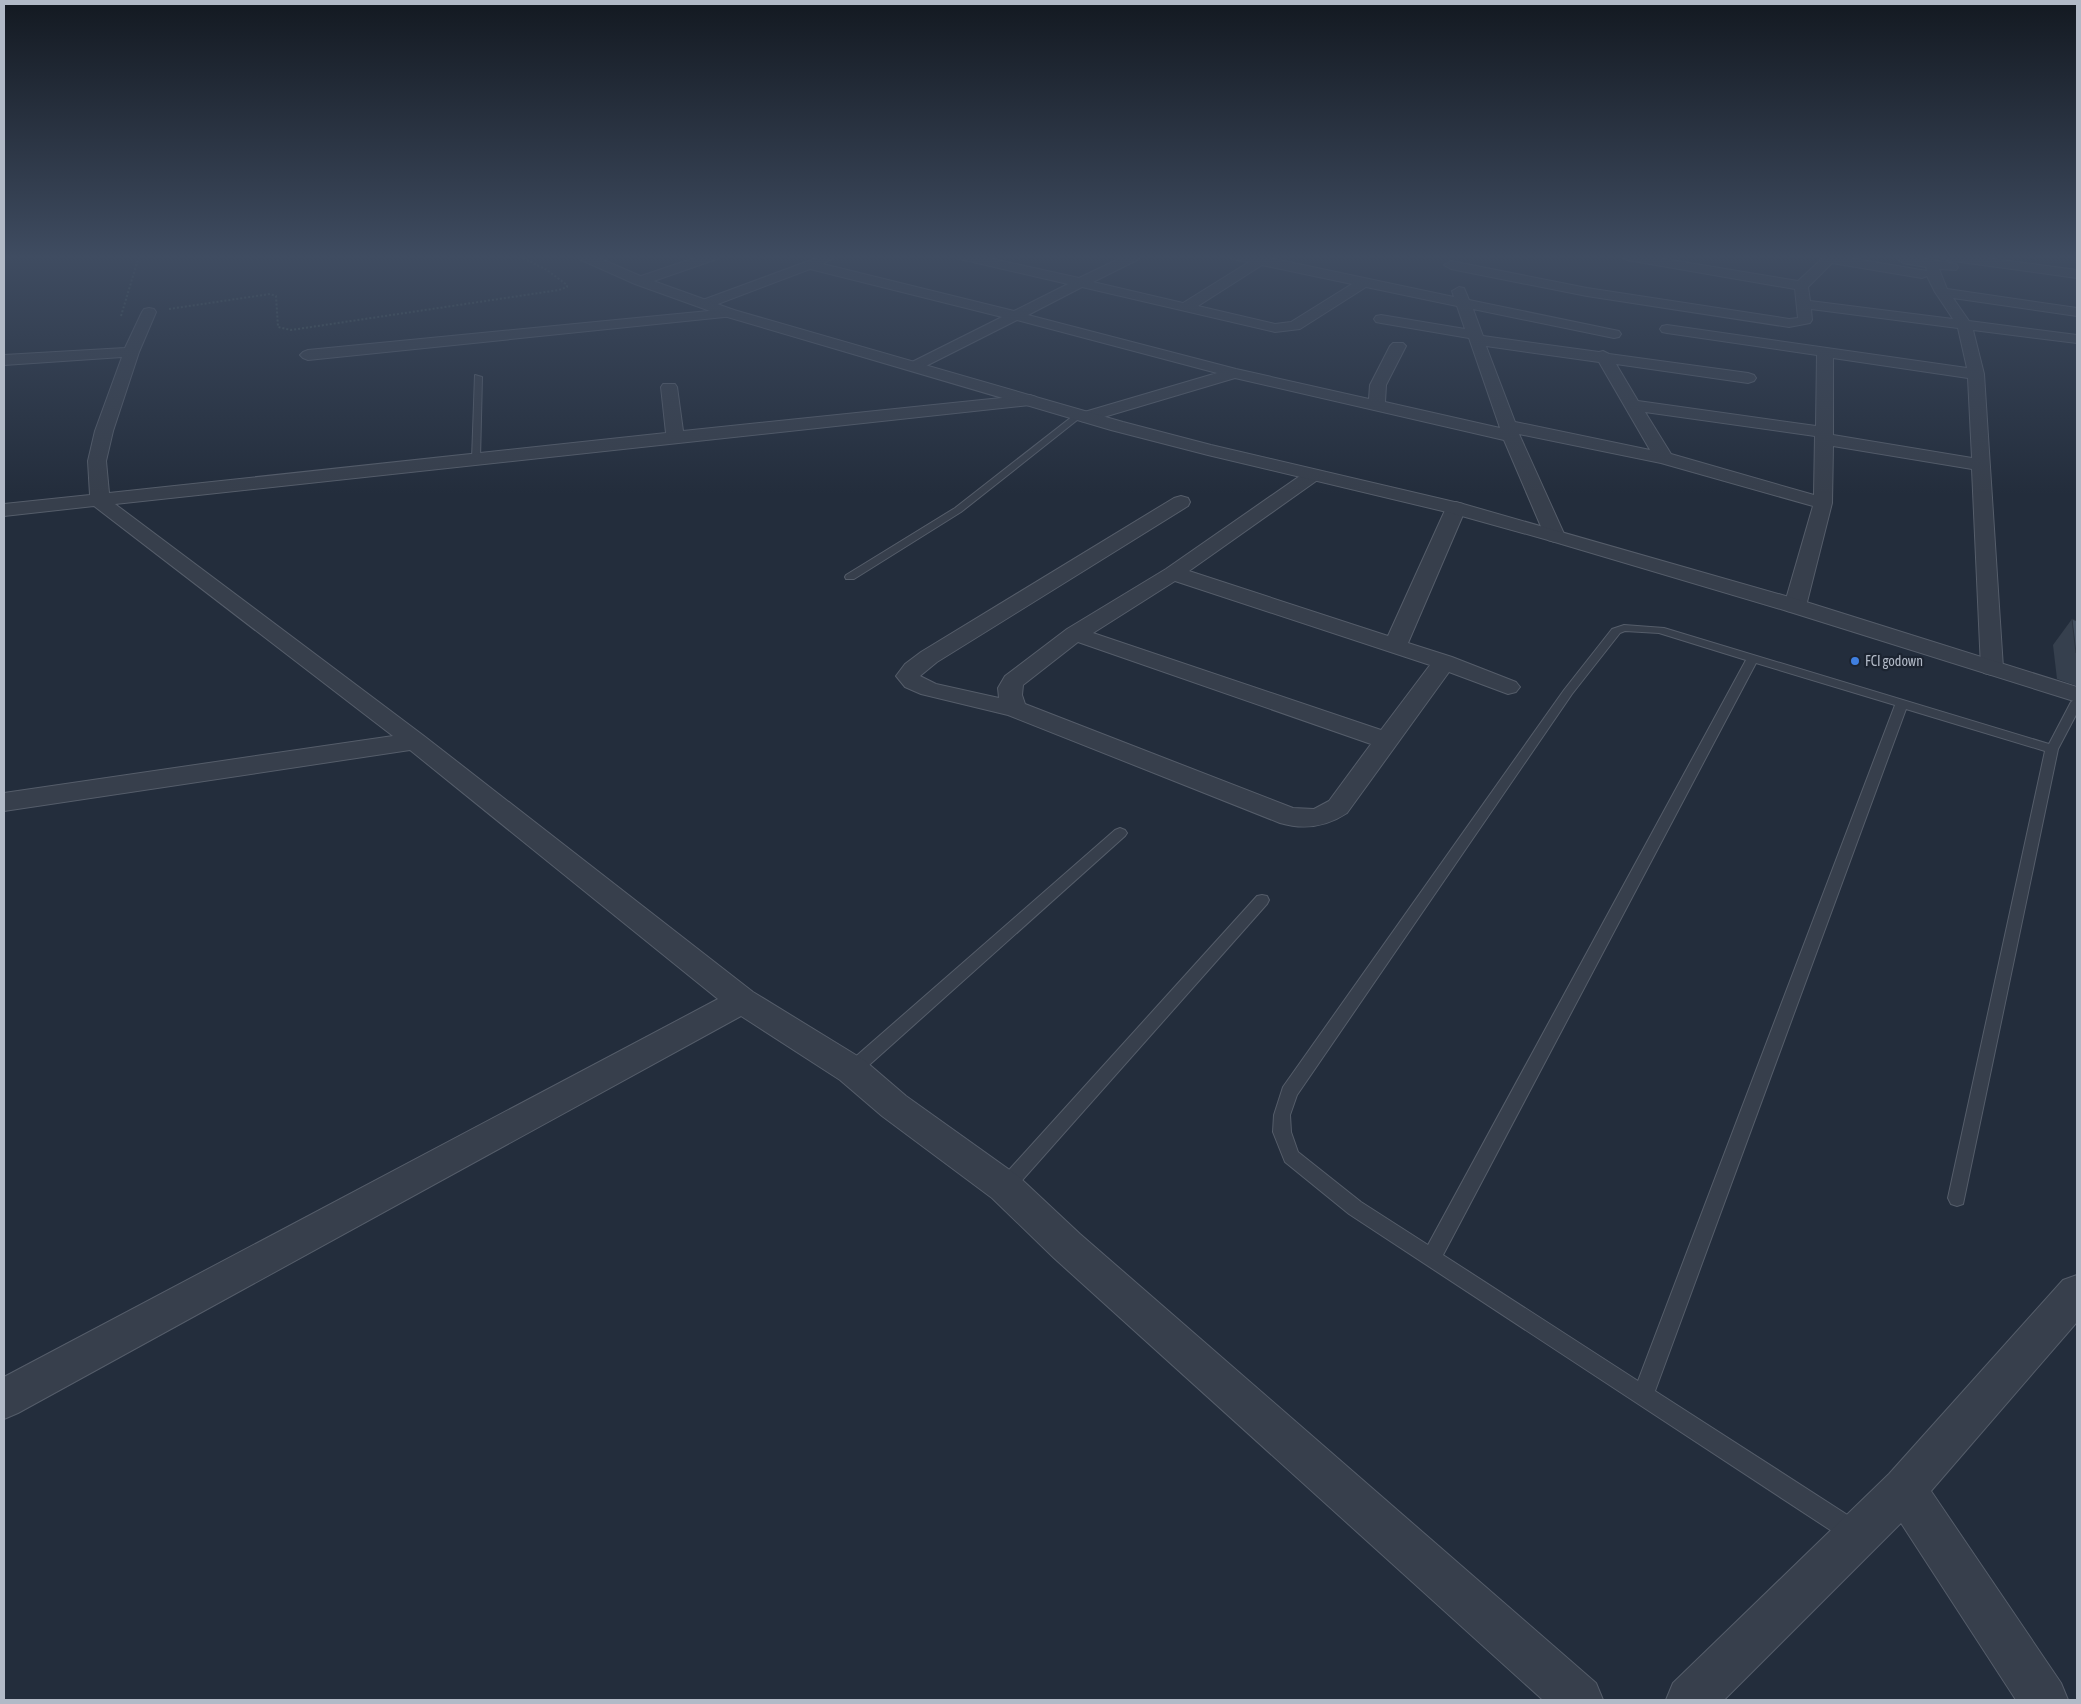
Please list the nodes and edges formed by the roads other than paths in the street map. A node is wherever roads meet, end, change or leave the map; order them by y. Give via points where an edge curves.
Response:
1 (139, 336) edge
2 (503, 336) edge
3 (808, 336) edge
4 (977, 336) edge
5 (1091, 336) edge
6 (1464, 336) edge
7 (1712, 336) edge
8 (1967, 336) edge
9 (2051, 336) edge
10 (1476, 338) junction
11 (2077, 339) edge
12 (1398, 346) dead end
13 (132, 352) junction
14 (1826, 352) junction
15 (308, 355) dead end
16 (1603, 356) junction
17 (4, 360) edge
18 (915, 366) junction
19 (1234, 373) junction
20 (1976, 374) junction
21 (478, 377) dead end
22 (1748, 378) dead end
23 (669, 387) dead end
24 (1030, 400) junction
25 (1632, 405) junction
26 (1378, 407) junction
27 (1082, 416) junction
28 (1509, 431) junction
29 (1824, 435) junction
30 (675, 437) junction
31 (1664, 458) junction
32 (476, 459) junction
33 (1980, 465) junction
34 (1313, 475) junction
35 (100, 501) junction
36 (1181, 502) dead end
37 (1823, 502) junction
38 (1456, 508) junction
39 (4, 510) edge
40 (1555, 536) junction
41 (1173, 572) junction
42 (850, 577) dead end
43 (1795, 606) junction
44 (1075, 634) junction
45 (1395, 646) junction
46 (1753, 657) junction
47 (1444, 662) junction
48 (1992, 668) junction
49 (1508, 687) dead end
50 (2077, 695) edge
51 (2077, 702) edge
52 (1902, 703) junction
53 (1016, 709) junction
54 (415, 741) junction
55 (1388, 741) junction
56 (2052, 749) junction
57 (4, 802) edge
58 (1120, 833) dead end
59 (1262, 900) dead end
60 (742, 1001) junction
61 (852, 1070) junction
62 (1005, 1187) junction
63 (1957, 1198) dead end
64 (1432, 1256) junction
65 (2077, 1293) edge
66 (1643, 1395) junction
67 (4, 1399) edge
68 (1904, 1489) junction
69 (1858, 1535) junction
70 (1579, 1700) edge
71 (1690, 1700) edge
72 (2044, 1700) edge

1 - 13 street
2 - 15 street
3 - 18 street
4 - 18 street
5 - 19 street
6 - 10 street
7 - 14 street
8 - 20 street
9 - 11 street
10 - 16 street
10 - 28 street
12 - 26 street via 1378,385
13 - 17 street
13 - 35 street via 104,431 97,461
14 - 20 street
14 - 29 street
16 - 22 street
16 - 25 street
18 - 24 street
19 - 26 street
19 - 27 street
20 - 33 street
21 - 32 lane
23 - 30 street
24 - 27 street
24 - 30 street
25 - 29 street
25 - 31 street
26 - 28 street
27 - 34 street
27 - 42 lane via 965,505
28 - 31 street
28 - 40 street
29 - 33 street
29 - 37 street
30 - 32 street
31 - 37 street
32 - 35 street
33 - 48 street
34 - 38 street
34 - 41 street
35 - 39 street
35 - 54 street
36 - 53 street via 929,657 913,668 908,676 928,689
37 - 43 street
38 - 40 street
38 - 45 street
40 - 43 street
41 - 44 street
41 - 45 street
43 - 48 street
44 - 53 street via 1013,681 1009,688 1010,698
44 - 55 street
45 - 47 street
46 - 52 lane
46 - 64 lane
46 - 64 lane via 1660,630 1624,628 1616,631 1568,692 1289,1092 1282,1115 1282,1132 1291,1157 1355,1208
47 - 49 street
47 - 55 street
48 - 50 street
51 - 56 lane
52 - 56 lane
52 - 66 lane
53 - 55 street via 1289,817 1308,820 1323,817 1338,807
54 - 57 street
54 - 60 street
56 - 63 lane
58 - 61 lane
59 - 62 lane
60 - 61 street
60 - 67 street
61 - 62 street via 894,1106
62 - 70 street via 1067,1246
64 - 66 lane
65 - 68 street
66 - 69 lane
68 - 69 street
68 - 72 street
69 - 71 street

